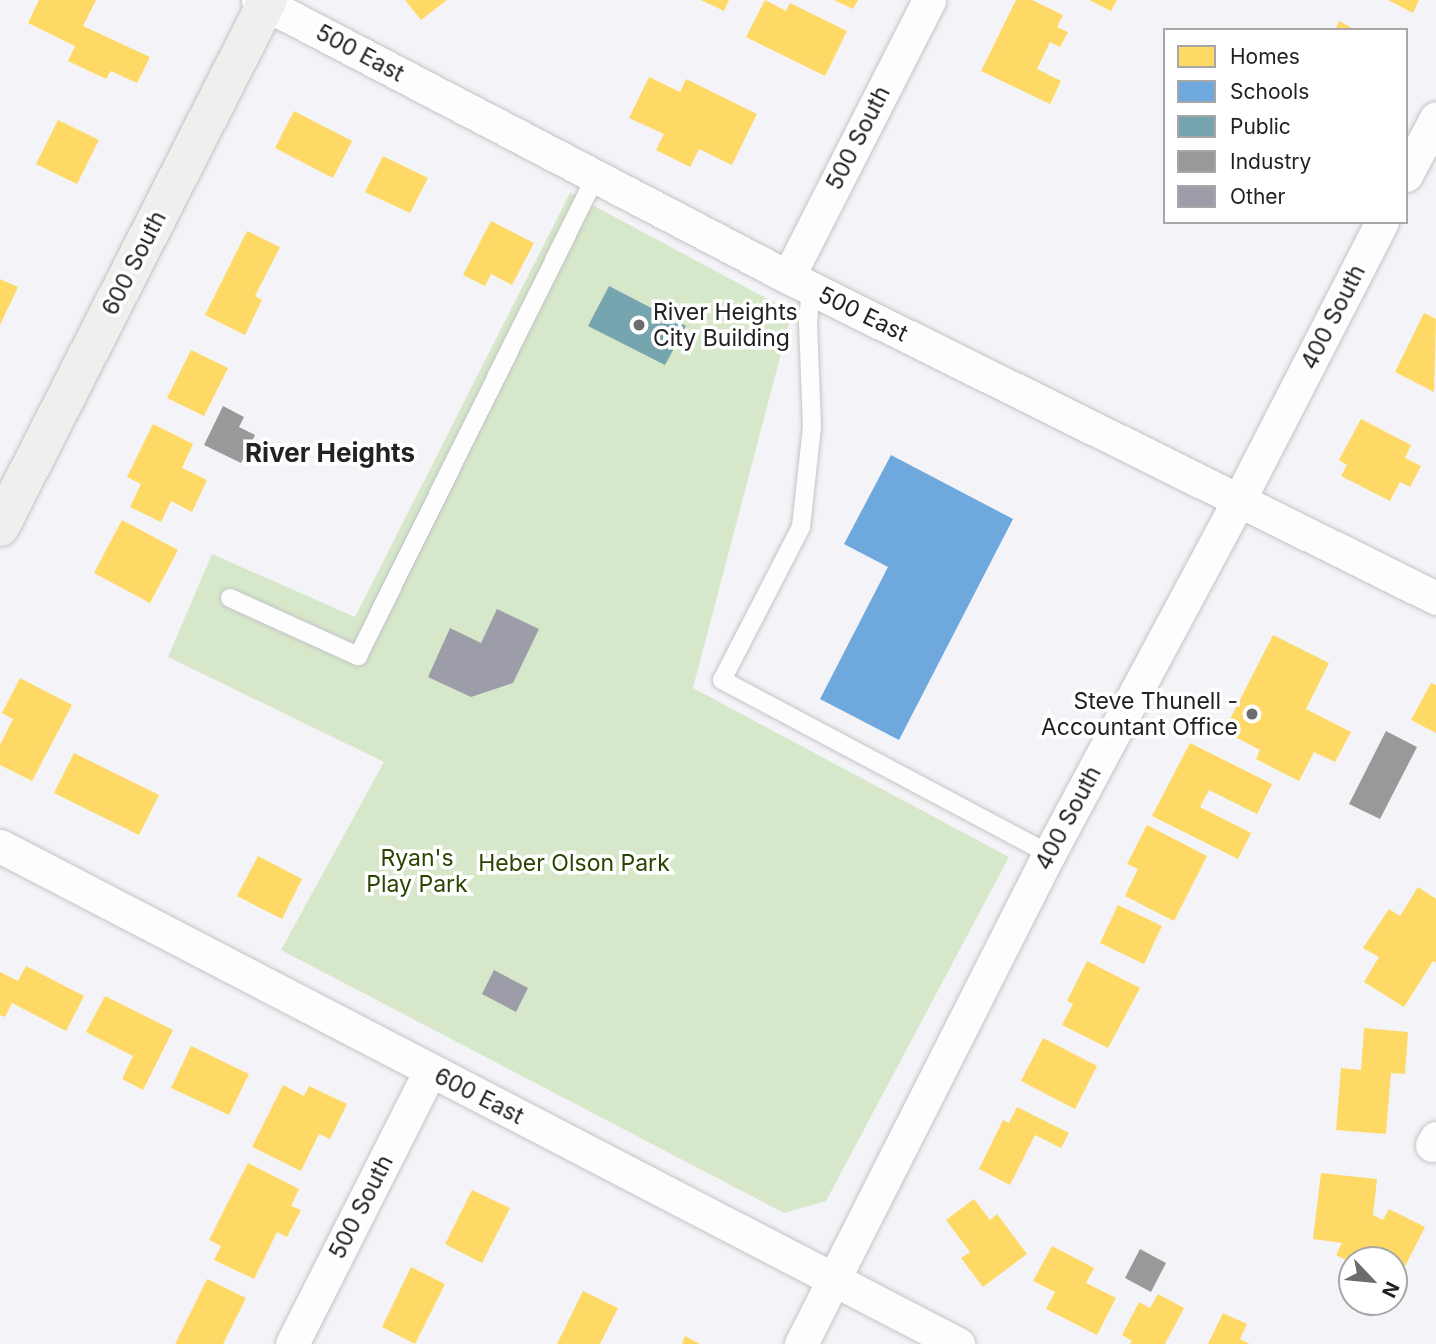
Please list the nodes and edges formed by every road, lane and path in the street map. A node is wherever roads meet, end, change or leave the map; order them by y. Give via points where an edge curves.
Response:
1 (929, 0) edge
2 (264, 1) edge
3 (1436, 117) edge
4 (1408, 171) edge
5 (595, 177) junction
6 (1381, 224) edge
7 (799, 282) junction
8 (1240, 498) junction
9 (0, 527) edge
10 (230, 598) dead end
11 (1436, 598) edge
12 (0, 846) edge
13 (1049, 854) junction
14 (430, 1071) junction
15 (834, 1280) junction
16 (292, 1344) edge
17 (801, 1344) edge
18 (958, 1344) edge

1 - 7 street, 500 South
2 - 5 street, 500 East
2 - 9 street, 600 South
3 - 4 street
5 - 7 street, 500 East
5 - 10 lane via 358,656
6 - 8 street, 400 South
7 - 8 street, 500 East
7 - 13 lane via 808,323 812,427 801,527 722,680
8 - 11 street, 500 East
8 - 13 street, 400 South
12 - 14 street, 600 East
13 - 15 street, 400 South
14 - 15 street, 600 East
14 - 16 street, 500 South
15 - 17 street, 400 South
15 - 18 street, 600 East

